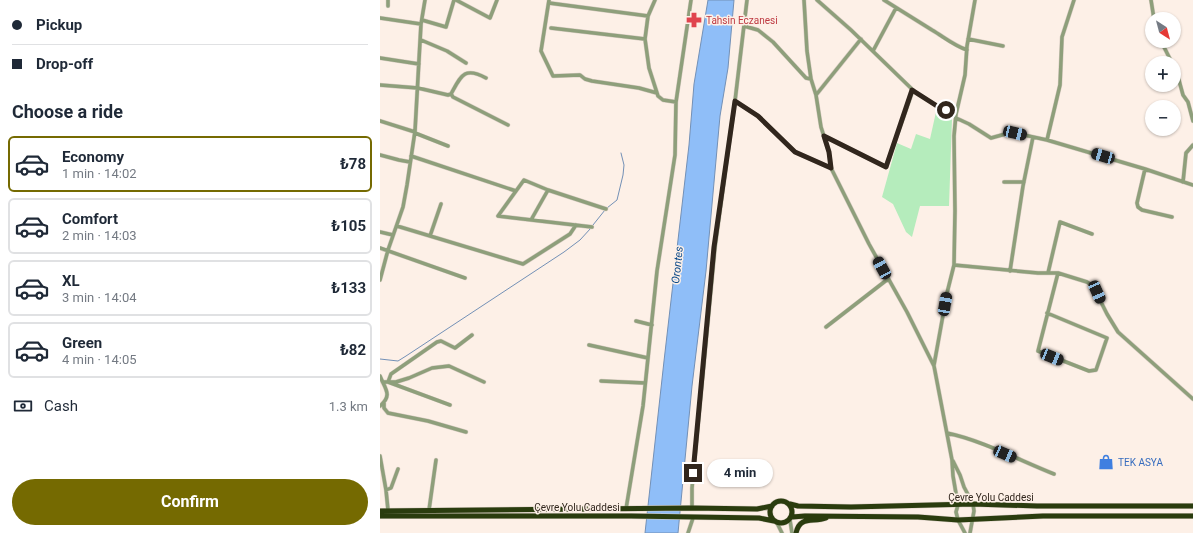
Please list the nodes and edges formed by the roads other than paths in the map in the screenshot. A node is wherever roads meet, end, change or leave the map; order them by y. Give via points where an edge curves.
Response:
1 (388, 0) edge
2 (425, 0) edge
3 (455, 0) edge
4 (497, 0) edge
5 (655, 0) edge
6 (691, 0) edge
7 (747, 0) edge
8 (804, 0) edge
9 (817, 0) edge
10 (884, 0) edge
11 (974, 0) edge
12 (1074, 0) edge
13 (1151, 0) edge
14 (549, 1) edge
15 (388, 6) dead end
16 (896, 8) junction
17 (1153, 12) edge
18 (648, 16) junction
19 (380, 18) edge
20 (422, 22) junction
21 (744, 26) junction
22 (551, 28) dead end
23 (645, 39) junction
24 (860, 39) junction
25 (968, 39) junction
26 (421, 40) junction
27 (1003, 46) dead end
28 (967, 50) junction
29 (873, 51) junction
30 (380, 58) edge
31 (466, 63) dead end
32 (419, 64) junction
33 (486, 78) dead end
34 (811, 79) junction
35 (380, 85) edge
36 (418, 88) junction
37 (1181, 88) edge
38 (912, 90) junction
39 (657, 93) junction
40 (451, 94) junction
41 (816, 95) junction
42 (735, 101) junction
43 (676, 102) junction
44 (956, 116) junction
45 (380, 121) edge
46 (1193, 121) edge
47 (508, 125) dead end
48 (415, 132) junction
49 (824, 136) junction
50 (1033, 137) junction
51 (1047, 140) junction
52 (1193, 145) edge
53 (448, 146) dead end
54 (380, 155) edge
55 (411, 156) junction
56 (410, 162) junction
57 (831, 168) junction
58 (1145, 169) junction
59 (1004, 182) dead end
60 (1024, 182) junction
61 (1183, 182) junction
62 (1193, 185) edge
63 (548, 190) junction
64 (516, 192) junction
65 (441, 204) dead end
66 (606, 209) dead end
67 (1172, 218) dead end
68 (531, 220) junction
69 (576, 225) junction
70 (397, 226) junction
71 (592, 227) dead end
72 (380, 232) edge
73 (1092, 234) dead end
74 (393, 235) junction
75 (430, 236) junction
76 (380, 248) edge
77 (388, 250) junction
78 (954, 265) junction
79 (1010, 271) junction
80 (1048, 273) junction
81 (1058, 273) junction
82 (465, 278) dead end
83 (888, 279) junction
84 (380, 280) edge
85 (1047, 313) junction
86 (636, 321) dead end
87 (652, 325) junction
88 (826, 328) dead end
89 (472, 335) dead end
90 (589, 345) dead end
91 (648, 358) junction
92 (934, 366) junction
93 (380, 376) edge
94 (601, 381) dead end
95 (383, 382) junction
96 (388, 382) junction
97 (484, 382) dead end
98 (645, 383) junction
99 (1193, 399) edge
100 (384, 403) junction
101 (450, 405) dead end
102 (380, 406) edge
103 (466, 432) dead end
104 (947, 433) junction
105 (380, 456) edge
106 (436, 460) dead end
107 (952, 460) junction
108 (398, 470) dead end
109 (1054, 474) dead end
110 (386, 490) junction
111 (790, 504) junction
112 (973, 504) junction
113 (958, 505) junction
114 (772, 506) junction
115 (1193, 506) edge
116 (690, 508) junction
117 (628, 509) junction
118 (380, 510) edge
119 (388, 510) junction
120 (429, 510) junction
121 (380, 516) edge
122 (828, 516) junction
123 (1193, 516) edge
124 (693, 518) junction
125 (791, 518) junction
126 (958, 520) junction
127 (973, 520) junction
128 (776, 522) junction
129 (688, 533) edge
130 (782, 533) edge
131 (792, 533) edge
132 (796, 533) edge
133 (965, 533) edge
134 (970, 533) edge

1 - 15 street
2 - 20 street
3 - 4 street via 490,18
3 - 20 street via 446,27
5 - 18 street
6 - 43 street
7 - 21 street
8 - 34 street
9 - 24 street
10 - 16 street
11 - 25 street
12 - 51 street via 1062,37 1060,85
13 - 17 street
14 - 18 street
14 - 39 street via 541,51 553,76 580,75 592,81
16 - 28 street
16 - 29 street
18 - 23 street
19 - 20 street
20 - 26 street
21 - 34 street via 758,30 774,42 806,78
21 - 42 street
22 - 23 street
23 - 39 street via 649,68
24 - 29 street
24 - 41 street
25 - 27 street
25 - 28 street
26 - 31 street via 447,51
26 - 32 street
28 - 44 street via 965,75
29 - 38 street
30 - 32 street
32 - 36 street
33 - 40 street via 478,73 469,72 461,75
34 - 41 street
35 - 36 street
36 - 40 street
36 - 48 street
37 - 46 street
38 - 44 street
38 - 49 street via 886,167
39 - 43 street via 663,100
40 - 47 street via 453,98
41 - 49 street
42 - 57 street via 758,116 795,152
42 - 116 street via 714,247
43 - 87 street via 675,155 657,271
44 - 50 street via 991,138 1010,133
44 - 78 street
45 - 48 street
48 - 53 street
48 - 55 street
49 - 57 street
50 - 51 street
50 - 60 street
51 - 58 street
52 - 61 street via 1186,153
54 - 56 street
55 - 56 street
55 - 64 street
56 - 70 street via 403,207
57 - 83 street
58 - 61 street
58 - 67 street via 1138,207
59 - 60 street
60 - 79 street
61 - 62 street
63 - 64 street via 524,180
63 - 66 street
63 - 68 street
64 - 68 street via 498,216
65 - 75 street
68 - 69 street
69 - 71 street
69 - 75 street via 570,234 523,264
70 - 74 street
70 - 75 street
72 - 74 street
73 - 80 street via 1060,222
74 - 77 street
76 - 77 street
77 - 82 street
77 - 84 street
78 - 79 street
78 - 92 street
79 - 80 street
80 - 81 street
81 - 85 street
81 - 99 street via 1093,286 1118,332
83 - 88 street
83 - 92 street
85 - 85 street via 1038,351 1086,369 1096,370 1107,338
86 - 87 street
87 - 91 street
89 - 96 street via 454,348 437,342 391,374
90 - 91 street
91 - 98 street
92 - 104 street
93 - 95 street
94 - 98 street
95 - 96 street
95 - 100 street via 388,392
96 - 97 street via 409,378 432,368 449,366
96 - 101 street
98 - 117 street
100 - 102 street
100 - 103 street via 388,413
104 - 107 street
104 - 109 street
105 - 110 street
106 - 120 street
107 - 112 street
107 - 113 street
108 - 110 street via 391,488
110 - 119 street
111 - 113 highway, Çevre Yolu Caddesi via 851,507
111 - 114 highway, Çevre Yolu Caddesi via 780,500
111 - 125 highway via 793,510
112 - 113 highway, Çevre Yolu Caddesi
112 - 115 highway, Çevre Yolu Caddesi
112 - 127 street
113 - 126 street
114 - 116 highway, Çevre Yolu Caddesi
114 - 128 highway via 770,515
116 - 117 highway, Çevre Yolu Caddesi
117 - 120 highway, Çevre Yolu Caddesi
118 - 119 highway, Çevre Yolu Caddesi
119 - 120 highway, Çevre Yolu Caddesi
121 - 124 highway, Çevre Yolu Caddesi
122 - 125 highway, Çevre Yolu Caddesi
122 - 126 highway, Çevre Yolu Caddesi
122 - 132 highway via 823,519 806,520 798,526
123 - 127 highway, Çevre Yolu Caddesi via 1043,516
124 - 128 highway, Çevre Yolu Caddesi via 759,518
124 - 129 street
125 - 128 highway, Çevre Yolu Caddesi via 784,523
125 - 131 street
126 - 127 highway, Çevre Yolu Caddesi
126 - 133 street
127 - 134 street
128 - 130 street

